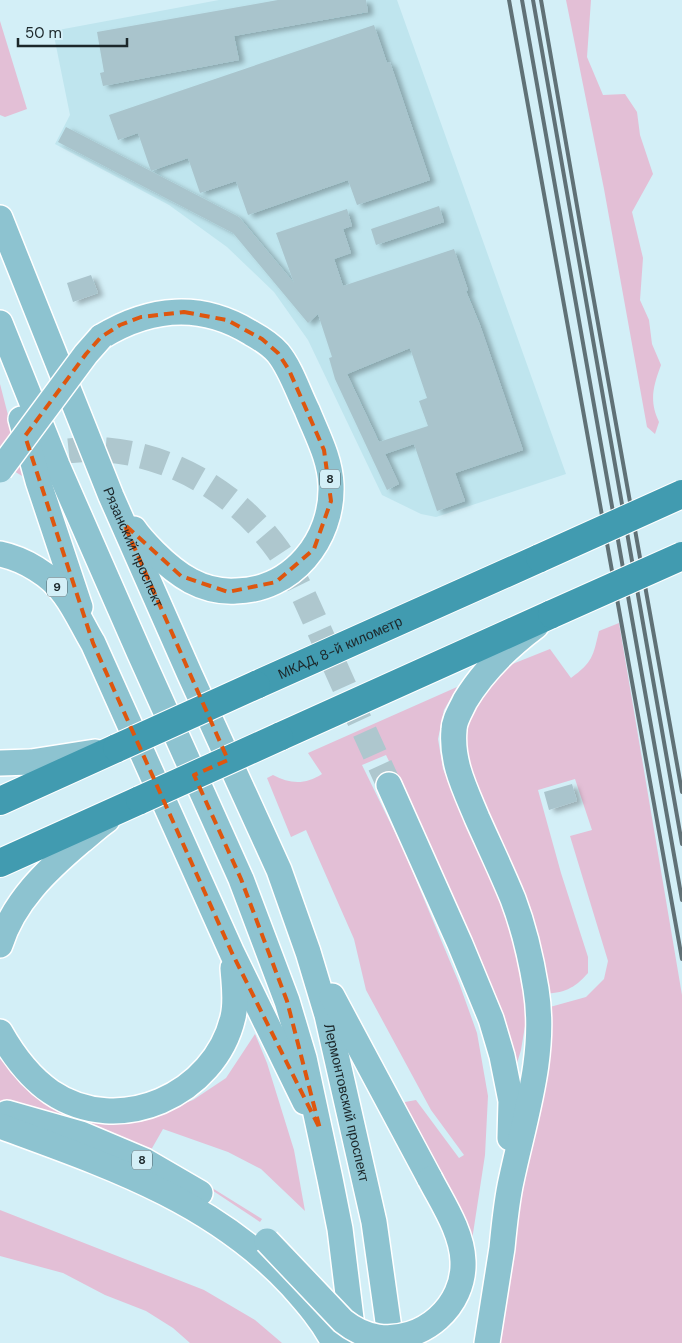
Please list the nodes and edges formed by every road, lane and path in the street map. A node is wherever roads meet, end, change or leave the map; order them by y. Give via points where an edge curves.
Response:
1 (0, 218) edge
2 (0, 323) edge
3 (10, 350) junction
4 (0, 470) edge
5 (682, 494) edge
6 (112, 496) junction
7 (0, 554) edge
8 (682, 556) edge
9 (552, 614) junction
10 (92, 643) junction
11 (117, 748) junction
12 (0, 763) edge
13 (389, 785) tunnel mouth
14 (140, 800) junction
15 (0, 801) edge
16 (6, 861) edge
17 (278, 870) joint
18 (0, 945) edge
19 (308, 952) junction
20 (232, 953) junction
21 (0, 1032) edge
22 (0, 1111) edge
23 (0, 1126) edge
24 (320, 1129) junction
25 (510, 1188) junction
26 (334, 1343) edge
27 (354, 1343) edge
28 (391, 1343) edge
29 (486, 1343) edge

1 - 6 main road, Рязанский проспект
2 - 3 main road
3 - 10 main road via 14,395 38,481
3 - 24 main road via 119,608 241,879 287,1001
4 - 6 main road, 8, bridge via 101,337 140,317 184,312 227,320 262,339 278,353 289,370 324,450 331,484 331,501 322,534 303,562 276,582 261,588 228,592 195,584 167,566 137,534
5 - 11 highway, МКАД, 8-й километр, bridge
6 - 17 main road, Рязанский проспект
7 - 10 main road, 9 via 27,564 49,579 65,595
8 - 9 highway, bridge
9 - 14 highway, bridge
9 - 25 main road via 520,638 476,682 454,727 453,747 458,774 525,932 537,992 539,1036 534,1080
10 - 20 main road
11 - 12 main road via 31,762
11 - 15 highway, МКАД, 8-й километр
13 - 25 main road via 491,1018 511,1100
14 - 16 highway
14 - 18 main road via 103,823 30,890 9,923
17 - 19 main road, Лермонтовский проспект
19 - 22 main road, 8, bridge via 430,1179 462,1249 460,1287 447,1310 416,1333 378,1337 354,1328 343,1321 267,1241 218,1203 145,1161 81,1134
19 - 28 main road, Лермонтовский проспект via 327,1015 374,1222
20 - 21 main road via 236,1004 226,1040 206,1070 194,1081 153,1105 123,1111 105,1110 86,1107 52,1093 36,1080
20 - 24 main road
23 - 26 main road via 148,1183 207,1216 277,1270 308,1303
24 - 27 main road via 340,1229
25 - 29 main road

